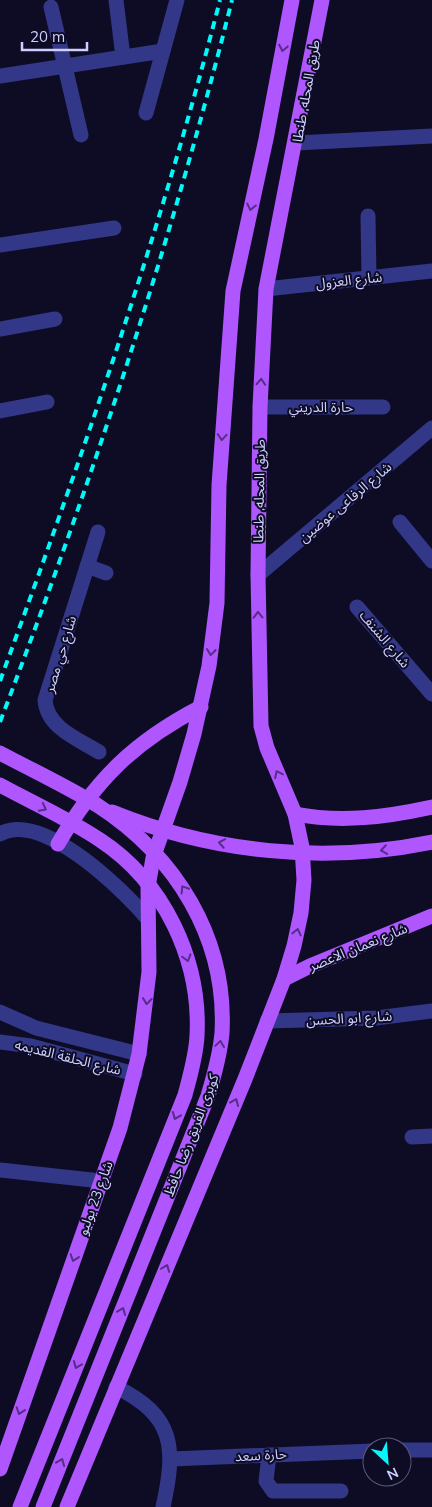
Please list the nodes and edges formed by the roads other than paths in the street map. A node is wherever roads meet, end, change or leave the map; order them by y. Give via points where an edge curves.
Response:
1 (116, 0) edge
2 (177, 0) edge
3 (292, 0) edge
4 (322, 0) edge
5 (51, 7) dead end
6 (163, 51) junction
7 (123, 57) junction
8 (65, 66) junction
9 (0, 76) edge
10 (146, 113) dead end
11 (81, 135) dead end
12 (432, 136) edge
13 (296, 143) junction
14 (368, 216) dead end
15 (114, 228) dead end
16 (0, 245) edge
17 (432, 271) edge
18 (369, 278) junction
19 (266, 290) junction
20 (55, 319) dead end
21 (0, 329) edge
22 (47, 402) dead end
23 (260, 407) junction
24 (383, 407) dead end
25 (0, 411) edge
26 (432, 428) edge
27 (400, 522) dead end
28 (98, 532) dead end
29 (432, 561) edge
30 (87, 566) junction
31 (106, 573) dead end
32 (258, 575) junction
33 (357, 606) dead end
34 (432, 694) edge
35 (200, 707) junction
36 (99, 752) dead end
37 (0, 753) edge
38 (0, 785) edge
39 (97, 805) junction
40 (432, 806) edge
41 (295, 814) junction
42 (0, 834) edge
43 (432, 842) edge
44 (58, 844) junction
45 (432, 916) edge
46 (147, 918) junction
47 (284, 979) junction
48 (432, 1011) edge
49 (0, 1012) edge
50 (267, 1021) junction
51 (0, 1042) edge
52 (139, 1054) junction
53 (135, 1074) junction
54 (432, 1136) edge
55 (412, 1137) dead end
56 (0, 1170) edge
57 (101, 1181) junction
58 (116, 1387) junction
59 (412, 1450) edge
60 (432, 1450) edge
61 (362, 1451) edge
62 (269, 1454) junction
63 (171, 1459) junction
64 (0, 1469) edge
65 (341, 1491) dead end
66 (20, 1507) edge
67 (43, 1507) edge
68 (67, 1507) edge
69 (163, 1507) edge

1 - 7 street
2 - 6 street
3 -> 35 main road via 233,291 219,485 217,603
4 - 13 main road, طريق المحله, طنطا
5 - 8 street
6 - 7 street
6 - 10 street
7 - 8 street
8 - 9 street
8 - 11 street
12 - 13 street
13 - 19 main road, طريق المحله, طنطا
14 - 18 street
15 - 16 street
17 - 18 street, شارع العزول
18 - 19 street, شارع العزول
23 -> 19 main road, طريق المحله, طنطا
20 - 21 street
22 - 25 street
23 - 24 street, حارة الدريني
23 - 32 main road, طريق المحله, طنطا
26 - 32 street, شارع الرفاعى عوضين
27 - 29 street
28 - 30 street, شارع حي مصر
30 - 31 street
30 - 36 street, شارع حي مصر via 45,700 54,724
41 -> 32 main road, طريق المحله, طنطا via 261,726
33 - 34 street, شارع الشنف
35 - 44 main road via 150,737 118,763 90,794
35 - 46 main road via 188,758 153,858
37 - 39 main road, كوبرى الفريق رضا حافظ, bridge
38 -> 66 main road, كوبرى الفريق رضا حافظ, bridge via 101,840 136,870 172,919 184,947 197,1006 195,1051 185,1095
43 -> 39 main road, bridge via 344,854 262,850 174,832
67 -> 39 main road, كوبرى الفريق رضا حافظ, bridge via 208,1096 222,1034 218,972 198,913 182,885 162,861 140,838
40 - 41 main road via 376,818 318,818
47 -> 41 main road, طريق المحله, طنطا via 301,914 304,880
42 - 44 street via 16,829 30,831
44 - 46 street via 109,879
45 - 47 main road, شارع نعمان الاعصر
46 -> 52 main road, شارع 23 يوليو via 149,972
47 - 50 main road
48 - 50 street, شارع ابو الحسن via 376,1018
49 - 52 street, شارع الحلقة القديمه via 36,1028
58 -> 50 main road via 141,1333
51 - 53 street, شارع الحلقة القديمه via 31,1046
52 - 53 main road, شارع 23 يوليو
53 - 57 main road, شارع 23 يوليو
54 - 55 street
56 - 57 street
57 -> 64 main road, شارع 23 يوليو
58 - 63 street via 139,1398 157,1416 168,1438
58 - 68 main road
59 - 60 street
61 - 62 street, حارة سعد
62 - 63 street, حارة سعد
62 - 65 street via 266,1480 272,1491
63 - 69 street

